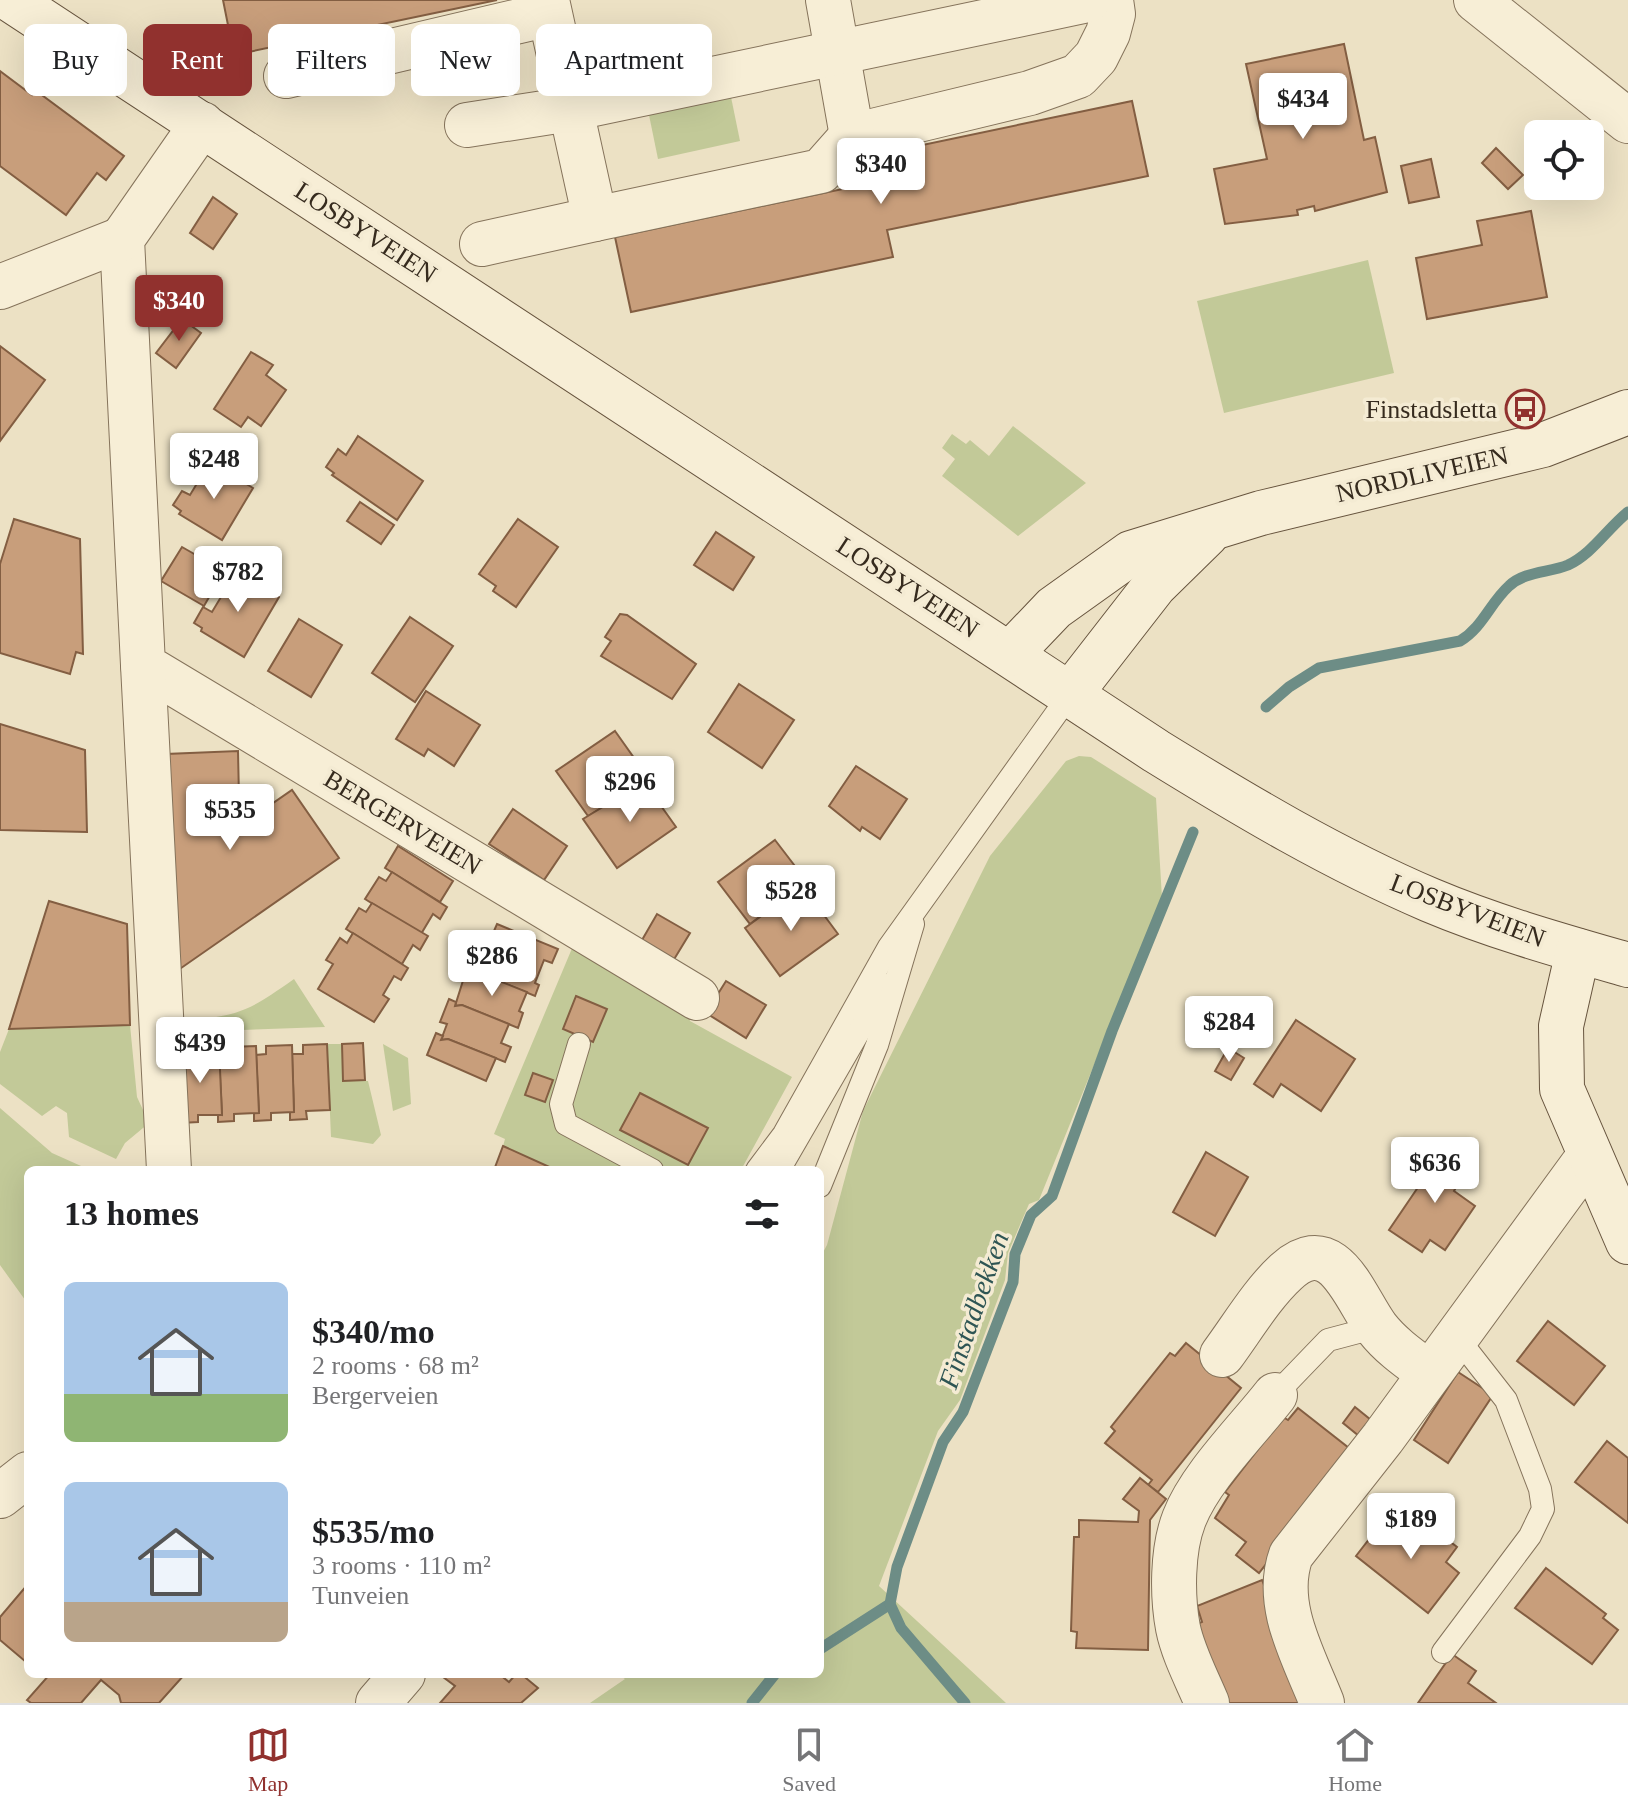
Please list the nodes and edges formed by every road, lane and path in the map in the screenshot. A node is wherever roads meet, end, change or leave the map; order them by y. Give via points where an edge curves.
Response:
1 (11, 0) edge
2 (828, 0) edge
3 (1088, 0) edge
4 (1111, 0) edge
5 (1476, 0) edge
6 (548, 7) edge
7 (395, 47) edge
8 (838, 53) junction
9 (570, 109) junction
10 (1628, 121) edge
11 (202, 124) junction
12 (467, 125) dead end
13 (852, 136) junction
14 (595, 219) junction
15 (122, 239) junction
16 (482, 244) dead end
17 (0, 287) edge
18 (1628, 412) edge
19 (1214, 528) junction
20 (1010, 654) junction
21 (143, 665) junction
22 (1071, 693) junction
23 (918, 907) junction
24 (1578, 951) junction
25 (903, 956) junction
26 (1628, 965) edge
27 (697, 998) dead end
28 (579, 1044) dead end
29 (1589, 1156) junction
30 (169, 1166) edge
31 (645, 1166) edge
32 (760, 1166) edge
33 (781, 1166) edge
34 (824, 1176) edge
35 (1628, 1242) edge
36 (1377, 1327) junction
37 (1456, 1336) junction
38 (1222, 1355) dead end
39 (1429, 1373) junction
40 (1275, 1395) joint
41 (24, 1477) edge
42 (0, 1496) edge
43 (1443, 1652) dead end
44 (400, 1678) edge
45 (378, 1703) edge
46 (1207, 1703) edge
47 (1322, 1703) edge

1 - 11 street, LOSBYVEIEN
2 - 8 street
3 - 8 street
4 - 13 street via 1108,33 1078,76 1030,93
5 - 10 street
6 - 7 street
6 - 9 street
8 - 9 street
8 - 13 street
9 - 12 street
9 - 14 street
11 - 15 street
11 - 20 street, LOSBYVEIEN
13 - 14 street via 821,171
14 - 16 street
15 - 17 street
15 - 21 street
18 - 19 street, NORDLIVEIEN via 1514,453
19 - 20 street, NORDLIVEIEN via 1131,553 1054,608
19 - 22 street, NORDLIVEIEN via 1155,585
20 - 22 street, LOSBYVEIEN
21 - 27 street, BERGERVEIEN
21 - 30 street
22 - 23 lane
22 - 24 street, LOSBYVEIEN via 1196,776 1337,857 1432,901
23 - 25 lane
23 - 32 lane
24 - 26 street
24 - 29 street, LOSBYVEIEN via 1559,1059 1562,1089
25 - 33 lane
25 - 34 lane via 877,1045
28 - 31 lane via 561,1104 566,1124
29 - 35 street, LOSBYVEIEN
29 - 37 street
36 - 38 street via 1337,1266 1312,1258 1284,1273
36 - 39 street
36 - 40 lane via 1328,1340
37 - 39 street
37 - 43 lane via 1506,1400 1543,1509 1530,1536
39 - 47 street via 1291,1555 1285,1574 1292,1626
40 - 46 street via 1184,1518 1174,1595 1178,1631
41 - 42 street
44 - 45 street

